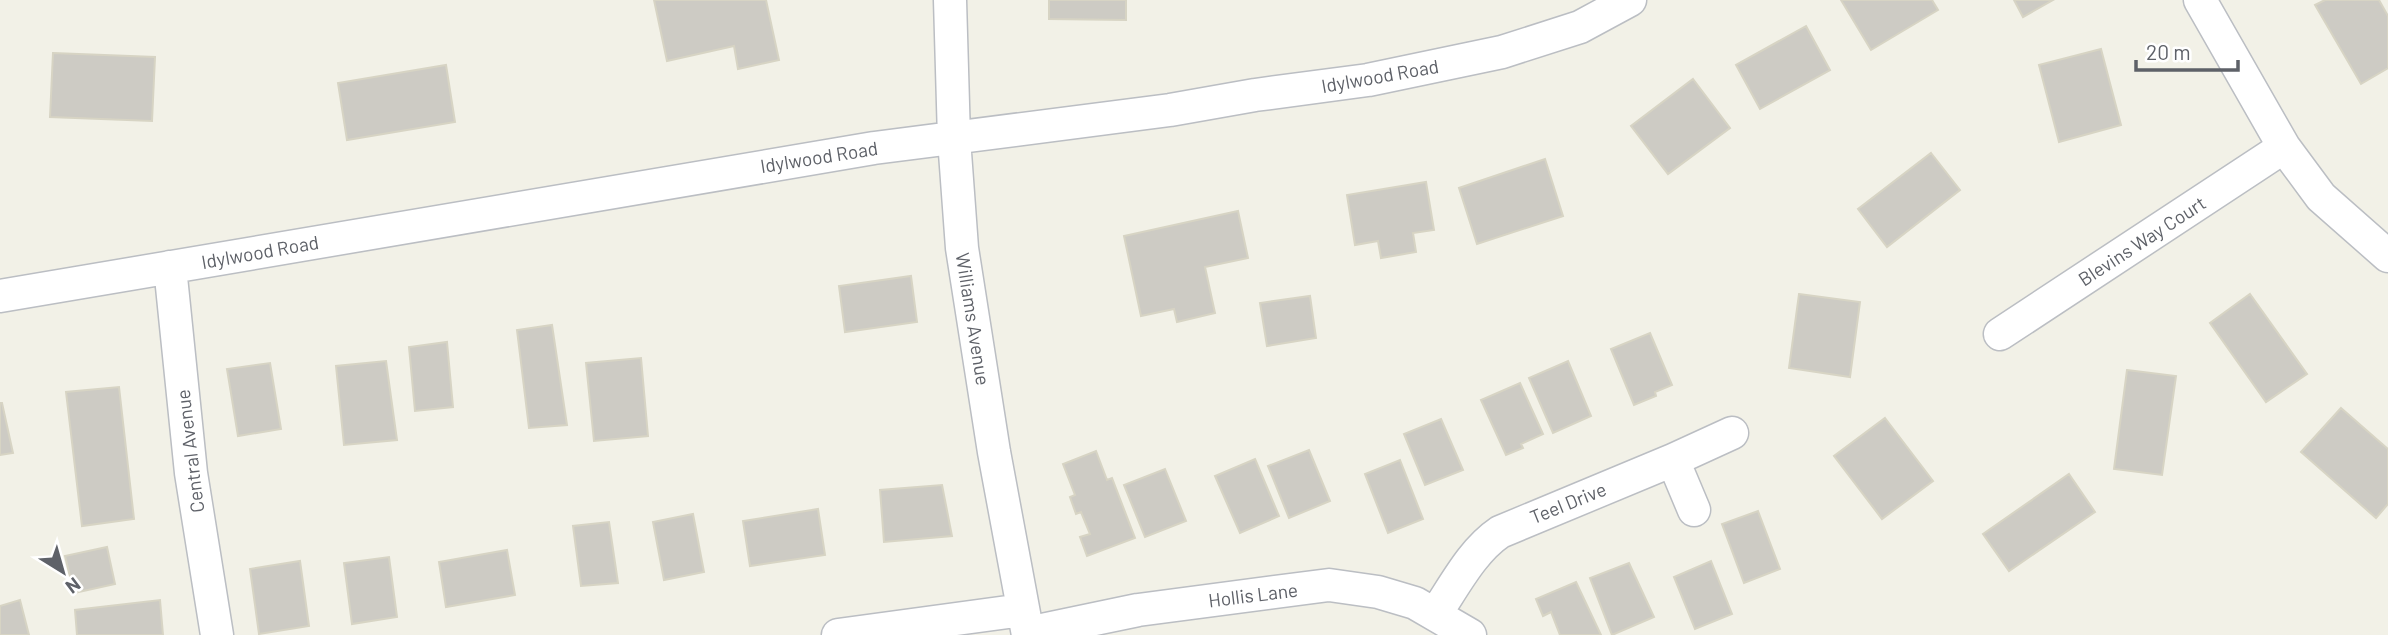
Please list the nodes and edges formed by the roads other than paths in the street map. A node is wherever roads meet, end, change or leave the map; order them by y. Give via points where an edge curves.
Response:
1 (950, 0) edge
2 (1630, 0) edge
3 (2200, 0) edge
4 (954, 139) junction
5 (2284, 147) junction
6 (2388, 257) edge
7 (170, 267) junction
8 (0, 296) edge
9 (2000, 334) dead end
10 (1732, 433) dead end
11 (1673, 460) junction
12 (1694, 510) dead end
13 (1436, 613) junction
14 (1026, 626) edge
15 (217, 635) edge
16 (838, 635) edge
17 (1470, 635) edge

1 - 4 street, Williams Avenue
2 - 4 street, Idylwood Road via 1580,27 1474,59 1170,110
3 - 5 street
4 - 7 street, Idylwood Road via 874,148
4 - 14 street, Williams Avenue via 962,248
5 - 6 street via 2321,197
5 - 9 street, Blevins Way Court
7 - 8 street, Idylwood Road
7 - 15 street, Central Avenue via 191,473
10 - 11 street, Teel Drive
11 - 12 street
11 - 13 street, Teel Drive via 1500,532 1475,555
13 - 14 street, Hollis Lane via 1378,592 1329,585
13 - 17 street, Hollis Lane
14 - 16 street, Hollis Lane

